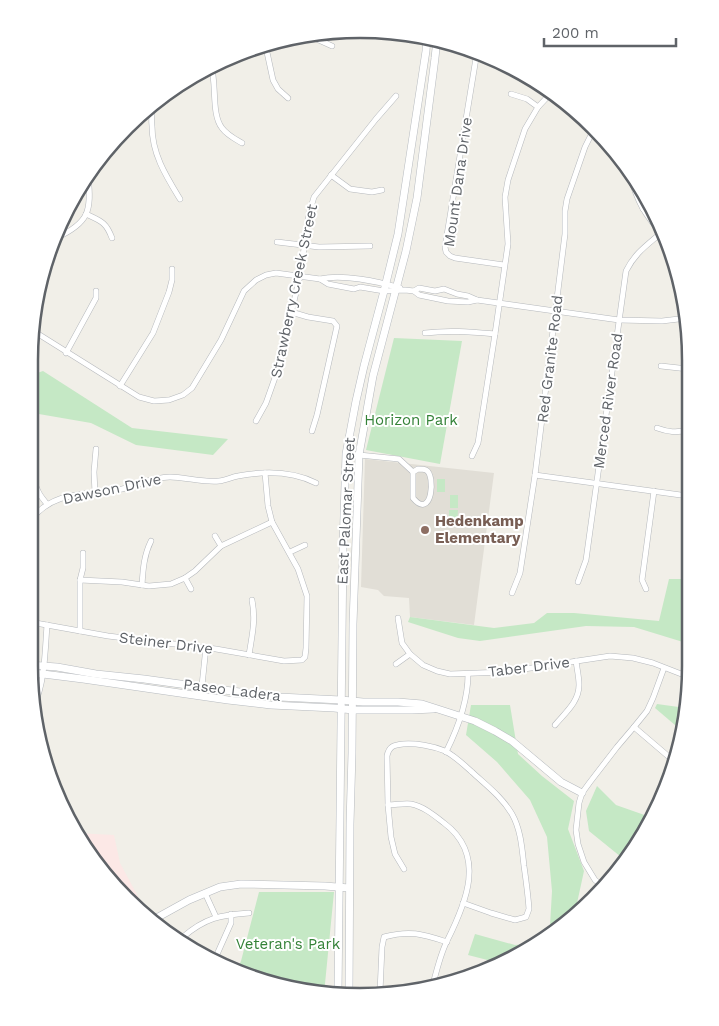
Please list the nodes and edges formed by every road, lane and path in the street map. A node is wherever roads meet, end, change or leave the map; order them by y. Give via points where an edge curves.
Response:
1 (318, 40) edge
2 (426, 45) edge
3 (332, 46) dead end
4 (436, 47) edge
5 (267, 51) edge
6 (476, 59) edge
7 (213, 73) edge
8 (511, 94) dead end
9 (396, 96) dead end
10 (288, 98) dead end
11 (547, 98) edge
12 (538, 107) junction
13 (153, 112) edge
14 (591, 136) edge
15 (242, 143) dead end
16 (331, 175) junction
17 (89, 186) edge
18 (382, 190) dead end
19 (636, 195) edge
20 (180, 199) dead end
21 (643, 210) joint
22 (86, 214) junction
23 (649, 219) edge
24 (62, 235) edge
25 (112, 238) dead end
26 (658, 238) edge
27 (277, 242) dead end
28 (305, 246) junction
29 (370, 246) dead end
30 (504, 265) junction
31 (172, 269) dead end
32 (300, 276) junction
33 (320, 279) junction
34 (385, 288) junction
35 (396, 289) junction
36 (96, 291) dead end
37 (414, 291) junction
38 (477, 300) junction
39 (500, 303) junction
40 (556, 310) junction
41 (292, 312) junction
42 (679, 319) edge
43 (619, 320) junction
44 (425, 333) dead end
45 (495, 334) junction
46 (38, 335) edge
47 (66, 352) junction
48 (661, 366) dead end
49 (682, 368) edge
50 (120, 386) junction
51 (256, 421) dead end
52 (657, 428) dead end
53 (312, 431) dead end
54 (682, 431) edge
55 (96, 449) dead end
56 (346, 454) junction
57 (358, 455) junction
58 (472, 456) dead end
59 (413, 472) junction
60 (265, 473) junction
61 (535, 475) junction
62 (316, 483) dead end
63 (596, 483) junction
64 (654, 491) junction
65 (38, 492) edge
66 (95, 493) junction
67 (682, 495) edge
68 (47, 504) junction
69 (38, 513) edge
70 (272, 522) junction
71 (215, 536) dead end
72 (151, 541) dead end
73 (305, 545) dead end
74 (221, 546) junction
75 (290, 552) junction
76 (83, 553) dead end
77 (185, 578) junction
78 (80, 580) junction
79 (578, 582) dead end
80 (142, 585) junction
81 (191, 589) dead end
82 (646, 589) dead end
83 (512, 593) dead end
84 (252, 600) dead end
85 (398, 618) dead end
86 (38, 623) edge
87 (47, 625) junction
88 (80, 630) junction
89 (206, 647) junction
90 (410, 654) junction
91 (249, 655) junction
92 (576, 661) junction
93 (396, 664) dead end
94 (38, 668) edge
95 (664, 668) junction
96 (44, 670) junction
97 (38, 671) edge
98 (468, 674) junction
99 (682, 674) edge
100 (201, 687) junction
101 (39, 694) edge
102 (201, 695) junction
103 (341, 700) junction
104 (353, 702) junction
105 (341, 709) junction
106 (436, 709) junction
107 (353, 710) junction
108 (460, 716) junction
109 (555, 725) dead end
110 (634, 728) junction
111 (446, 752) junction
112 (669, 757) edge
113 (582, 793) junction
114 (388, 805) junction
115 (404, 869) dead end
116 (598, 883) edge
117 (339, 887) junction
118 (349, 888) junction
119 (205, 893) junction
120 (463, 903) junction
121 (249, 913) dead end
122 (231, 914) junction
123 (216, 917) junction
124 (158, 918) edge
125 (185, 936) edge
126 (446, 942) junction
127 (217, 955) edge
128 (435, 980) edge
129 (338, 988) edge
130 (349, 988) edge
131 (380, 988) edge

1 - 3 street
2 - 34 main road, East Palomar Street via 398,234
4 - 35 main road, East Palomar Street via 417,198
5 - 10 street via 273,80
6 - 30 street, Mount Dana Drive via 445,247 446,252 455,258
7 - 15 street via 218,121 224,130
8 - 12 street
9 - 16 street, Strawberry Creek Street
11 - 12 street
12 - 30 street via 525,129 508,180 505,207 508,244
13 - 20 street via 156,151
14 - 40 street, Red Granite Road via 567,198 566,234
16 - 18 street via 350,188 372,192
16 - 28 street, Strawberry Creek Street via 312,200
17 - 22 street via 90,200
19 - 21 street
21 - 23 street
22 - 24 street
22 - 25 street via 102,222
26 - 43 street, Merced River Road via 637,254 626,271
27 - 28 street
28 - 29 street
28 - 32 street, Strawberry Creek Street
30 - 39 street
31 - 50 street via 169,292 153,333
32 - 33 street
32 - 41 street, Strawberry Creek Street
32 - 50 street via 266,275 248,287 204,369 192,388 183,395 154,401
33 - 34 street via 341,277
33 - 34 street via 344,288
34 - 35 street
34 - 56 main road, East Palomar Street
35 - 37 street
35 - 57 main road, East Palomar Street via 373,376
36 - 47 street via 96,298
37 - 38 street via 448,301
37 - 38 street via 419,288 444,289
38 - 39 street
39 - 40 street
39 - 45 street
40 - 43 street
40 - 61 street, Red Granite Road
41 - 51 street, Strawberry Creek Street via 275,379
41 - 53 street via 334,321 337,326
42 - 43 street
43 - 63 street, Merced River Road
44 - 45 street via 464,331
45 - 58 street via 478,443
46 - 47 street
47 - 50 street
48 - 49 street
52 - 54 street via 666,432
55 - 66 street
56 - 57 street
56 - 103 main road, East Palomar Street
57 - 59 street via 399,459
57 - 104 main road, East Palomar Street
59 - 59 street via 413,498 422,505 430,498 431,475 423,469
60 - 62 street, Dawson Drive via 298,476
60 - 66 street, Dawson Drive via 218,481 155,478
60 - 70 street
61 - 63 street
61 - 83 street, Red Granite Road via 520,570
63 - 64 street
63 - 79 street, Merced River Road via 586,560
64 - 67 street
64 - 82 street via 642,580
65 - 68 street
66 - 68 street, Dawson Drive via 70,495
68 - 69 street, Dawson Drive
70 - 74 street
70 - 75 street
71 - 74 street
72 - 80 street
73 - 75 street
74 - 77 street
75 - 91 street, Steiner Drive via 307,596 305,657 284,661
76 - 78 street
77 - 80 street via 171,584
77 - 81 street
78 - 80 street
78 - 88 street
84 - 91 street via 254,621
85 - 90 street via 402,643
86 - 87 street, Steiner Drive
87 - 88 street, Steiner Drive
87 - 96 street
88 - 89 street, Steiner Drive
89 - 91 street, Steiner Drive
89 - 100 street
90 - 93 street
90 - 98 street, Taber Drive via 437,671
92 - 95 street, Taber Drive via 623,656
92 - 98 street, Taber Drive via 515,671
92 - 109 street via 578,693
94 - 96 main road, Paseo Ladera
95 - 99 street, Taber Drive
95 - 110 street via 651,703
96 - 97 main road, Paseo Ladera
96 - 100 main road, Paseo Ladera via 56,667
96 - 101 street
96 - 102 main road, Paseo Ladera
98 - 108 street via 466,699
100 - 102 street
100 - 103 main road, Paseo Ladera via 279,697
102 - 105 main road, Paseo Ladera via 271,705
103 - 104 main road, Paseo Ladera
103 - 105 main road, East Palomar Street
104 - 106 main road, Paseo Ladera via 422,704
104 - 107 main road, East Palomar Street
105 - 107 main road, Paseo Ladera
105 - 117 main road, East Palomar Street
106 - 107 main road, Paseo Ladera
106 - 108 main road, Paseo Ladera
107 - 118 main road, East Palomar Street
108 - 111 street
108 - 113 main road, Paseo Ladera via 495,731 561,782
110 - 112 street
110 - 113 street
111 - 114 street via 432,747 392,745 387,756
111 - 120 street via 496,793 512,815 521,843 529,909 526,917 515,920
113 - 116 street via 576,830 578,844 584,862
114 - 115 street via 393,848
114 - 120 street via 411,804 421,808 448,826 459,838 467,853 470,870
117 - 118 main road
117 - 119 main road via 241,884
117 - 129 main road, East Palomar Street
118 - 130 main road, East Palomar Street
119 - 123 street
119 - 124 main road
120 - 126 street
121 - 122 street
122 - 123 street
122 - 127 street via 231,923
123 - 125 street
126 - 128 street
126 - 131 street via 417,933 384,937

